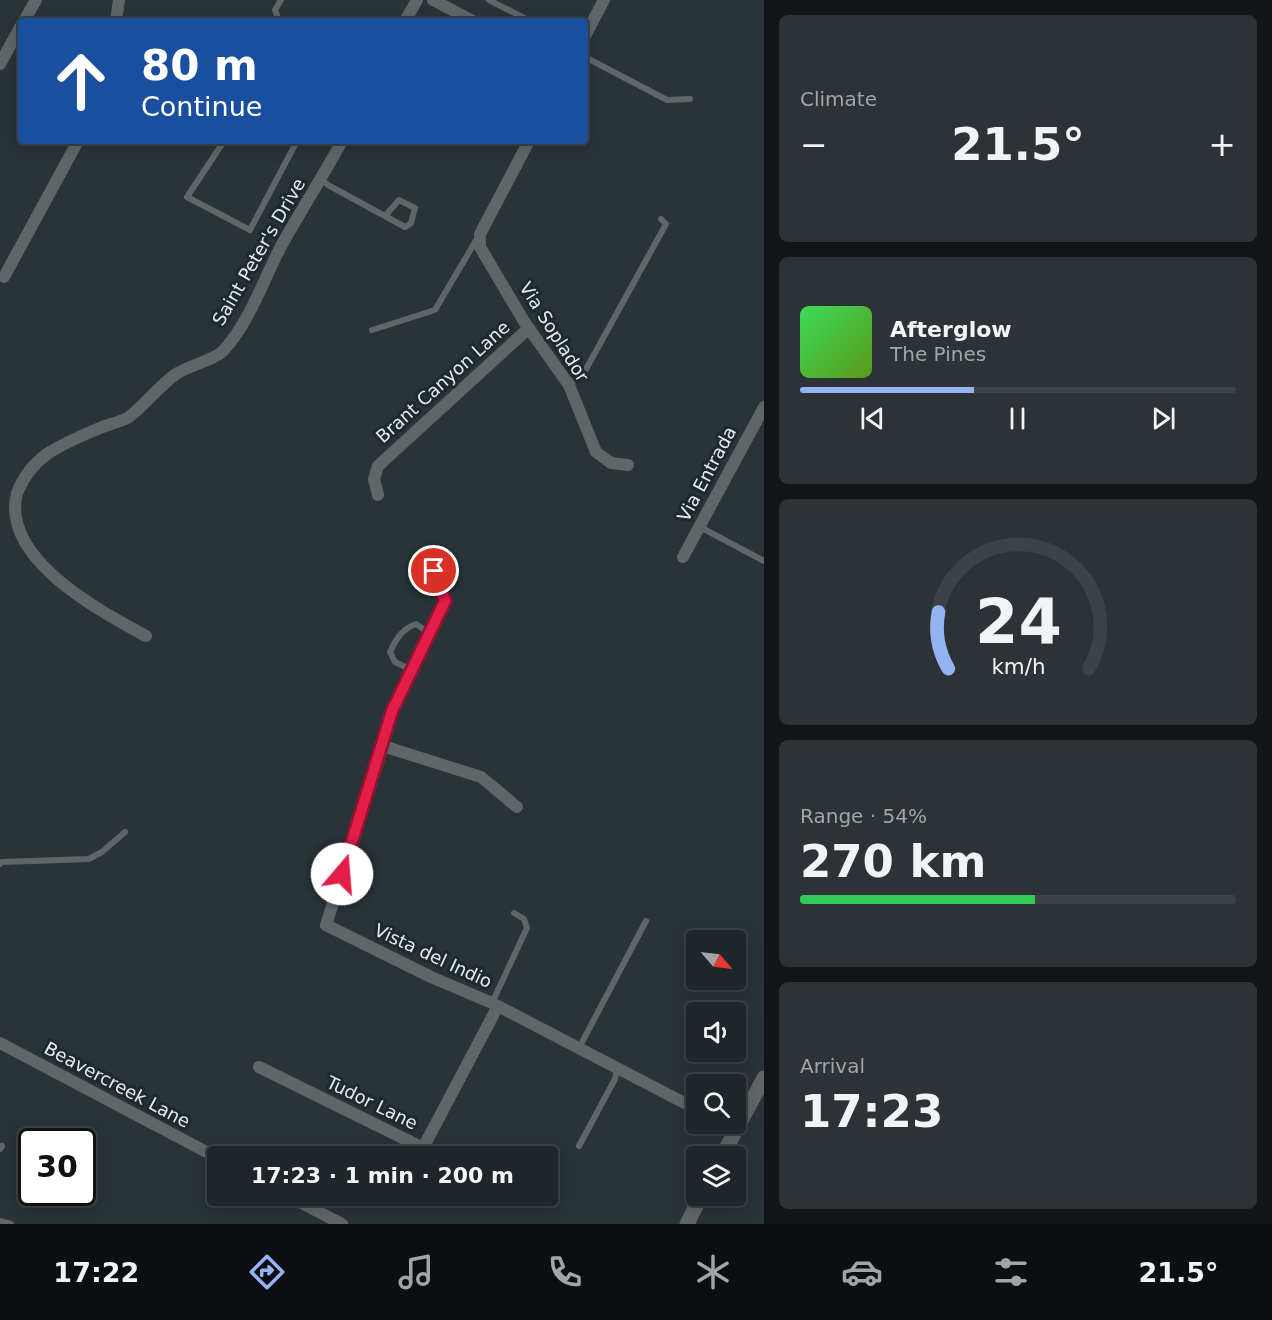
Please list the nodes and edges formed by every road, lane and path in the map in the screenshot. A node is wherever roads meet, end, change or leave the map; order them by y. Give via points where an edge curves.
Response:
1 (36, 0) edge
2 (119, 0) edge
3 (281, 0) edge
4 (417, 0) edge
5 (489, 0) edge
6 (604, 0) edge
7 (438, 1) edge
8 (26, 18) edge
9 (117, 18) edge
10 (278, 18) edge
11 (407, 18) edge
12 (468, 18) edge
13 (524, 18) edge
14 (588, 30) edge
15 (18, 31) edge
16 (588, 59) edge
17 (0, 64) edge
18 (690, 99) dead end
19 (76, 144) edge
20 (222, 144) edge
21 (295, 144) edge
22 (340, 144) edge
23 (527, 144) edge
24 (321, 179) junction
25 (385, 216) junction
26 (661, 219) dead end
27 (480, 234) junction
28 (4, 277) dead end
29 (529, 328) junction
30 (372, 330) dead end
31 (569, 385) junction
32 (764, 407) edge
33 (628, 465) dead end
34 (378, 495) dead end
35 (699, 527) junction
36 (429, 556) dead end
37 (683, 557) dead end
38 (764, 561) edge
39 (429, 634) junction
40 (146, 636) dead end
41 (412, 670) junction
42 (383, 746) junction
43 (518, 807) dead end
44 (125, 832) dead end
45 (0, 864) edge
46 (514, 913) dead end
47 (646, 921) dead end
48 (495, 1005) junction
49 (0, 1043) edge
50 (578, 1049) junction
51 (259, 1067) dead end
52 (617, 1070) junction
53 (764, 1078) edge
54 (746, 1103) edge
55 (686, 1104) edge
56 (579, 1146) dead end
57 (207, 1152) edge
58 (307, 1206) edge
59 (696, 1206) edge
60 (0, 1221) edge
61 (11, 1224) edge
62 (342, 1224) edge
63 (687, 1224) edge

1 - 8 street
2 - 9 street
3 - 10 lane via 275,10
4 - 11 street
5 - 13 lane
6 - 14 street
7 - 12 street
15 - 17 street
16 - 18 lane via 667,100
19 - 28 street
20 - 21 lane via 187,197 250,230
22 - 24 street, Saint Peter's Drive
23 - 27 street
24 - 25 lane
24 - 40 street, Saint Peter's Drive via 284,241 258,298 223,350 170,378 128,418 47,454 21,482 14,512 19,534 34,559 79,599
25 - 25 lane via 405,227 411,223 415,208 399,200
26 - 31 lane via 666,224 585,371
27 - 29 street, Via Soplador via 480,247
27 - 30 lane via 435,310
29 - 31 street, Via Soplador
29 - 34 street, Brant Canyon Lane via 378,466 374,479
31 - 33 street, Via Soplador via 596,452 611,463
32 - 35 street, Via Entrada
35 - 37 street, Via Entrada
35 - 38 lane
36 - 39 street via 445,601
39 - 41 street
39 - 41 lane via 416,624 396,639 390,652 395,662
41 - 42 street via 392,711
42 - 43 street via 481,777
42 - 48 street, Vista del Indio via 326,925
44 - 45 lane via 90,859
46 - 48 lane via 524,919 526,928
47 - 50 lane
48 - 50 street, Vista del Indio
48 - 51 street, Tudor Lane via 423,1148
49 - 57 street, Beavercreek Lane
50 - 52 street, Vista del Indio
52 - 55 street, Vista del Indio
52 - 56 lane
53 - 54 street
58 - 62 street
59 - 63 street
60 - 61 lane

